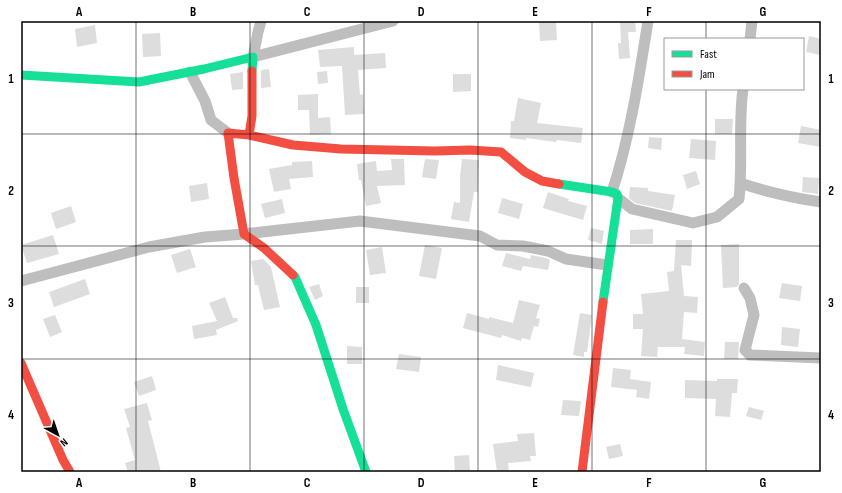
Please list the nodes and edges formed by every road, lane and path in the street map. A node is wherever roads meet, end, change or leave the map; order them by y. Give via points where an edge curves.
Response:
1 (262, 21) edge
2 (393, 21) edge
3 (648, 21) edge
4 (752, 21) edge
5 (750, 38) edge
6 (253, 57) junction
7 (190, 72) junction
8 (21, 76) edge
9 (743, 90) edge
10 (228, 133) junction
11 (249, 136) junction
12 (740, 183) junction
13 (615, 195) junction
14 (821, 202) edge
15 (244, 234) junction
16 (607, 265) junction
17 (21, 281) edge
18 (744, 288) dead end
19 (821, 358) edge
20 (21, 363) edge
21 (70, 472) edge
22 (366, 472) edge
23 (582, 472) edge

1 - 6 street
2 - 6 street
3 - 13 street
4 - 5 street
6 - 7 street
6 - 11 street via 252,121
7 - 8 street via 139,82
7 - 10 street via 212,120
9 - 12 street
10 - 11 street
10 - 15 street
11 - 13 street via 293,145 341,149 501,152 542,181
12 - 13 street via 739,199 717,217 693,223 632,209
12 - 14 street via 799,199
13 - 16 street
15 - 16 street via 360,221 480,236 497,245 523,246 548,251 566,259
15 - 17 street via 205,237 149,247
15 - 22 street via 264,248 295,277 316,325
16 - 23 street
18 - 19 street via 750,298 754,314 745,350 750,355
20 - 21 street via 62,460

